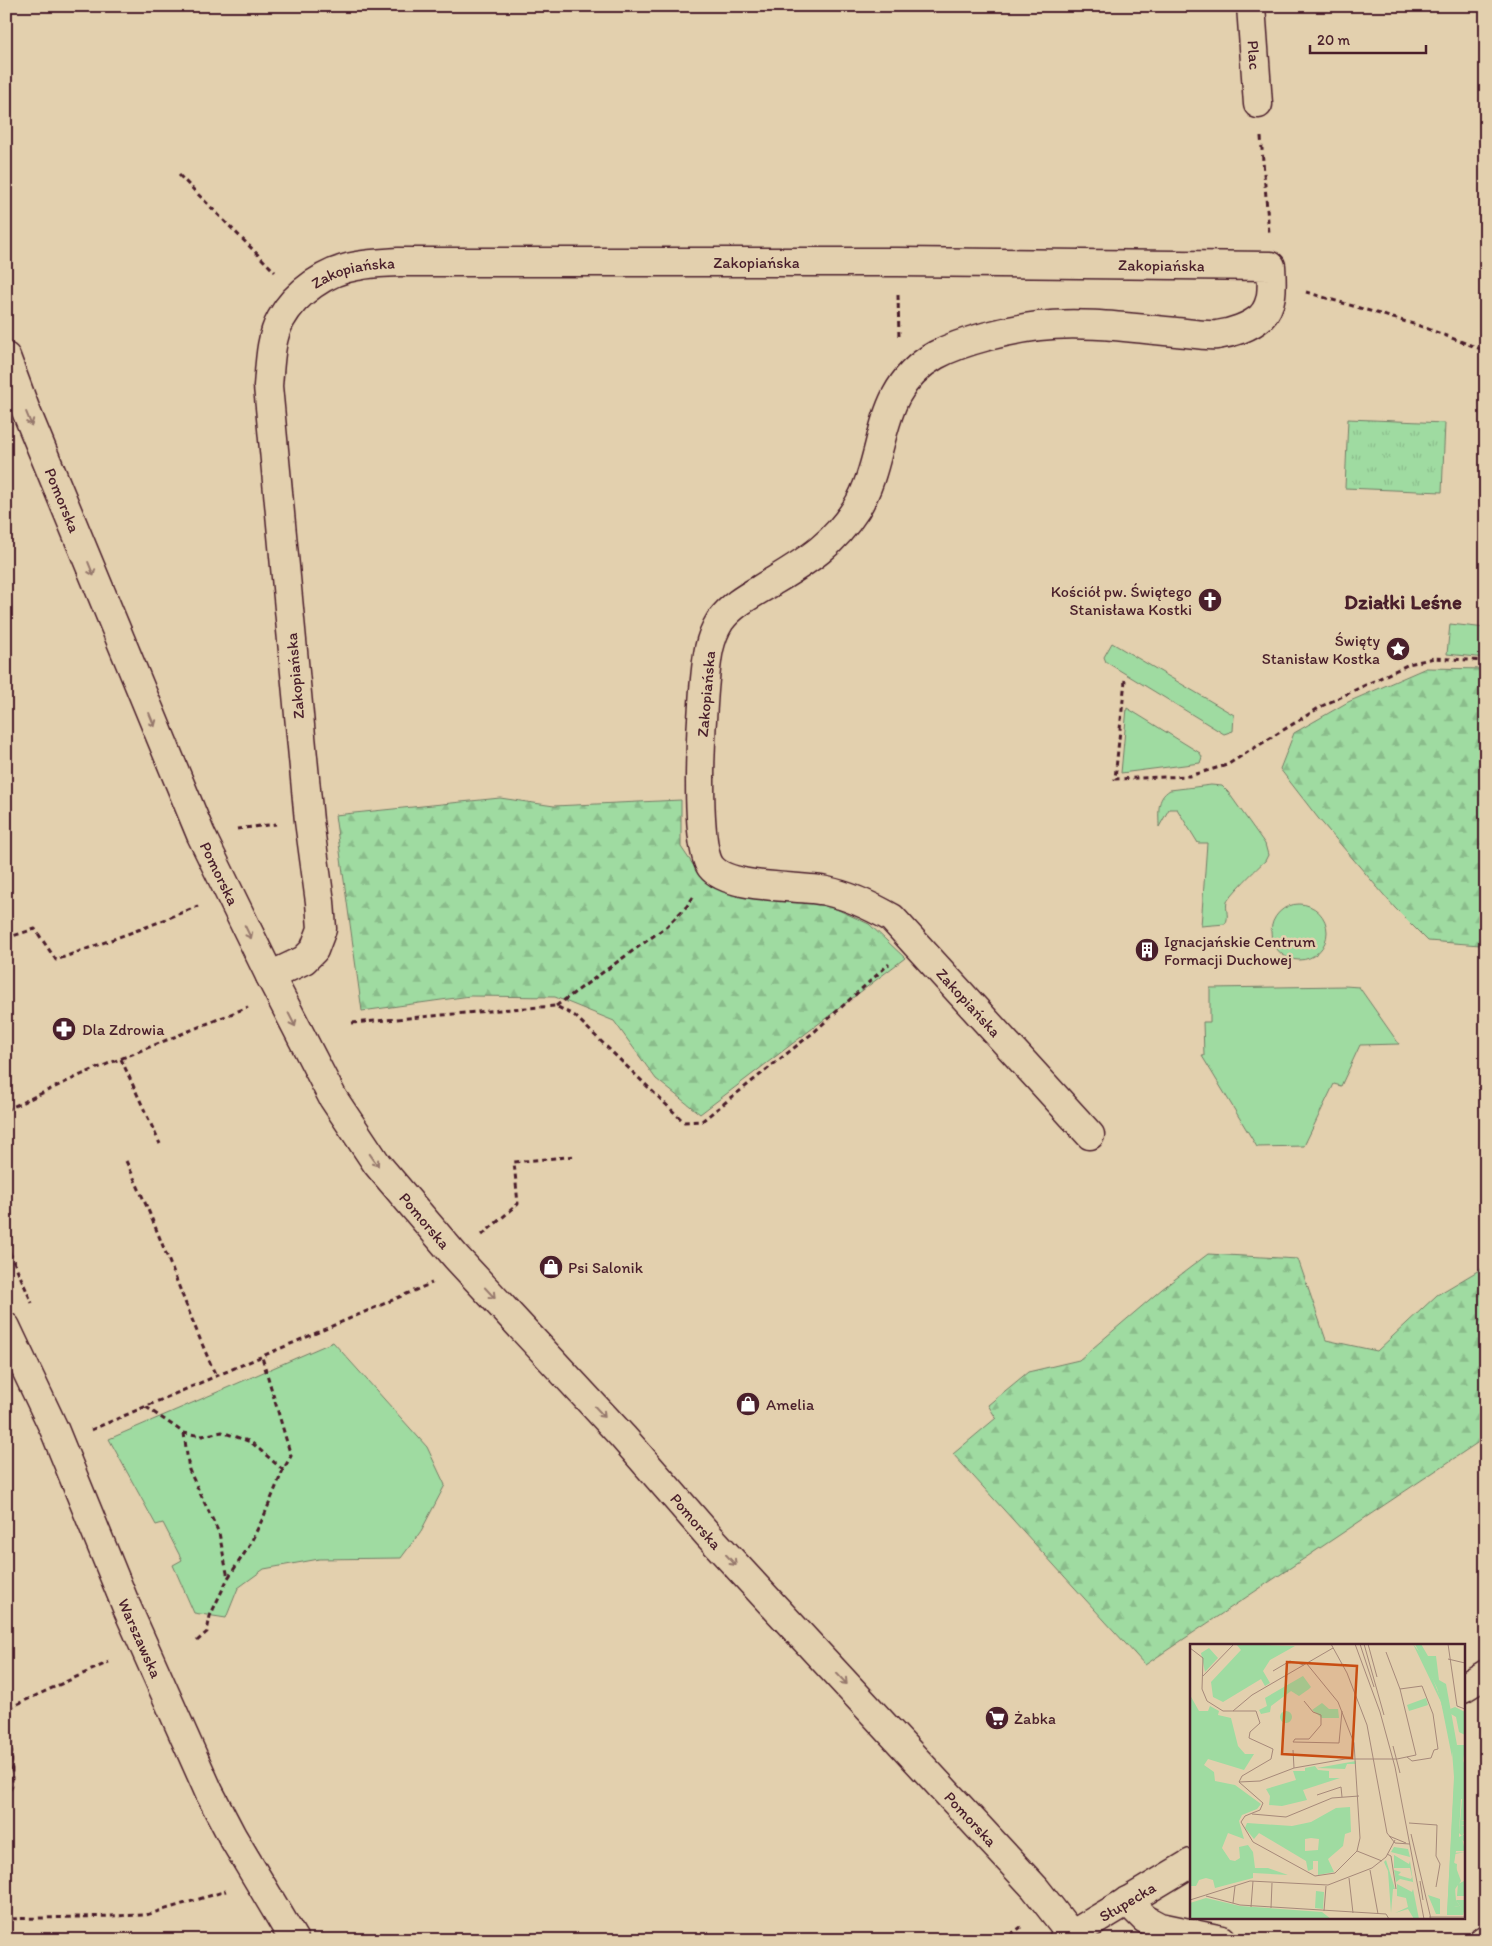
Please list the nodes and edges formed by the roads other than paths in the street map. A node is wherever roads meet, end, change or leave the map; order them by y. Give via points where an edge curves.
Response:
1 (1251, 6) edge
2 (1258, 104) road end
3 (6, 357) edge
4 (270, 976) junction
5 (1090, 1135) dead end
6 (6, 1327) edge
7 (1486, 1674) edge
8 (1464, 1687) edge
9 (1190, 1863) edge
10 (1127, 1901) junction
11 (1067, 1937) edge
12 (294, 1940) edge
13 (1222, 1940) edge

1 - 2 street, Plac
3 -> 4 street, Pomorska via 200,835
4 - 5 street, Zakopiańska via 304,960 314,950 322,929 268,386 272,347 280,320 302,292 340,270 399,262 1271,266 1269,307 1259,319 1240,330 1217,335 1091,325 1040,326 975,339 935,355 900,387 888,412 871,478 843,528 824,549 733,606 719,623 709,648 700,775 704,848 711,868 732,879 825,890 864,902 892,918
4 -> 11 street, Pomorska via 332,1098 377,1164 456,1258 1035,1888
6 - 12 street, Warszawska via 54,1428 127,1608 209,1792
7 - 8 street
9 - 10 street, Słupecka
10 - 11 street, Słupecka
10 - 13 street via 1145,1919 1160,1927

